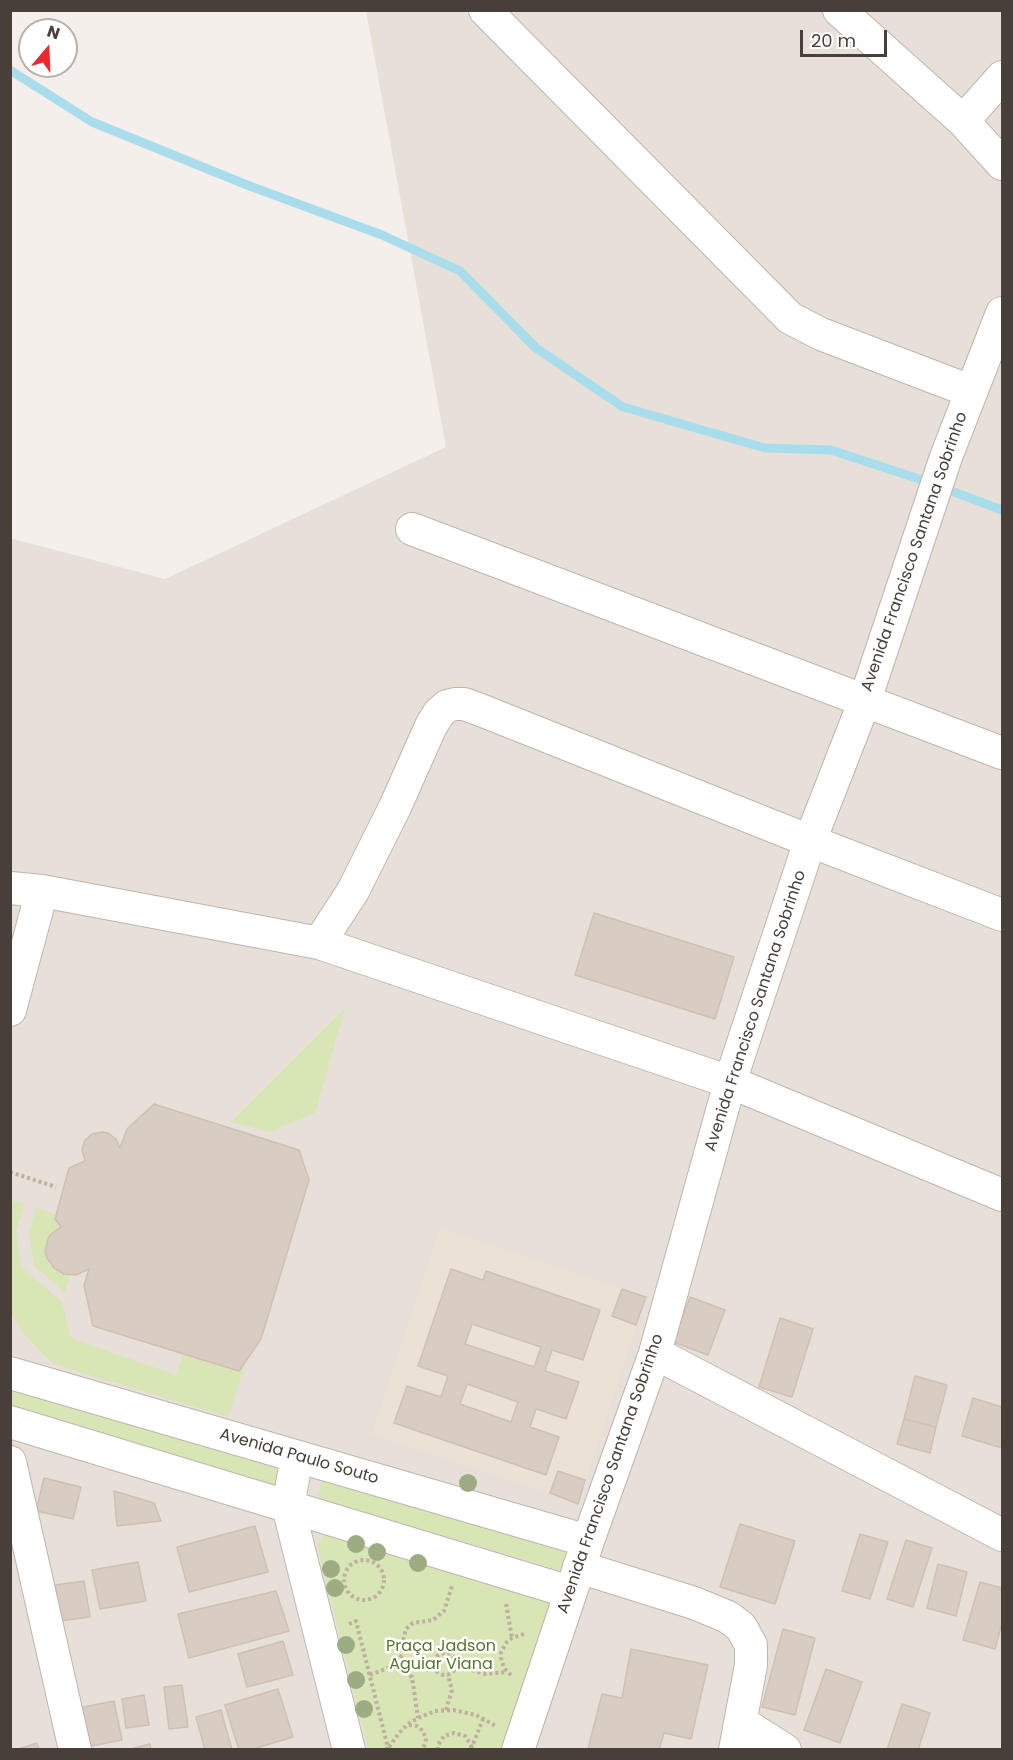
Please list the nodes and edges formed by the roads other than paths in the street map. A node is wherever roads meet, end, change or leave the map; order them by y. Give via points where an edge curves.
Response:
1 (485, 10) edge
2 (839, 10) edge
3 (1002, 77) edge
4 (963, 121) junction
5 (1002, 164) edge
6 (1002, 313) edge
7 (970, 391) junction
8 (412, 529) dead end
9 (865, 700) junction
10 (1002, 753) edge
11 (810, 841) junction
12 (10, 888) edge
13 (42, 891) junction
14 (1002, 915) edge
15 (319, 943) junction
16 (10, 1010) edge
17 (730, 1082) junction
18 (1002, 1195) edge
19 (655, 1353) junction
20 (10, 1373) edge
21 (10, 1422) edge
22 (297, 1457) junction
23 (10, 1461) edge
24 (288, 1506) junction
25 (1002, 1535) edge
26 (579, 1567) junction
27 (738, 1736) edge
28 (509, 1740) edge
29 (75, 1749) edge
30 (349, 1749) edge
31 (785, 1749) edge

1 - 7 street via 790,318 821,334
2 - 4 street
3 - 4 street
4 - 5 street
6 - 7 street, Avenida Francisco Santana Sobrinho
7 - 9 street, Avenida Francisco Santana Sobrinho
8 - 9 street
9 - 10 street
9 - 11 street, Avenida Francisco Santana Sobrinho
11 - 14 street
11 - 15 street via 464,704 455,704 439,713 430,726 353,891
11 - 17 street, Avenida Francisco Santana Sobrinho
12 - 13 street
13 - 15 street
13 - 16 street
15 - 17 street
17 - 18 street
17 - 19 street, Avenida Francisco Santana Sobrinho
19 - 25 street
19 - 26 street, Avenida Francisco Santana Sobrinho
20 - 22 street, Avenida Paulo Souto
21 - 24 street
22 - 24 street
22 - 26 street, Avenida Paulo Souto
23 - 29 street
24 - 26 street
24 - 30 street
26 - 27 street via 694,1603 741,1627 751,1645 751,1665
26 - 28 street, Avenida Francisco Santana Sobrinho
27 - 31 street

